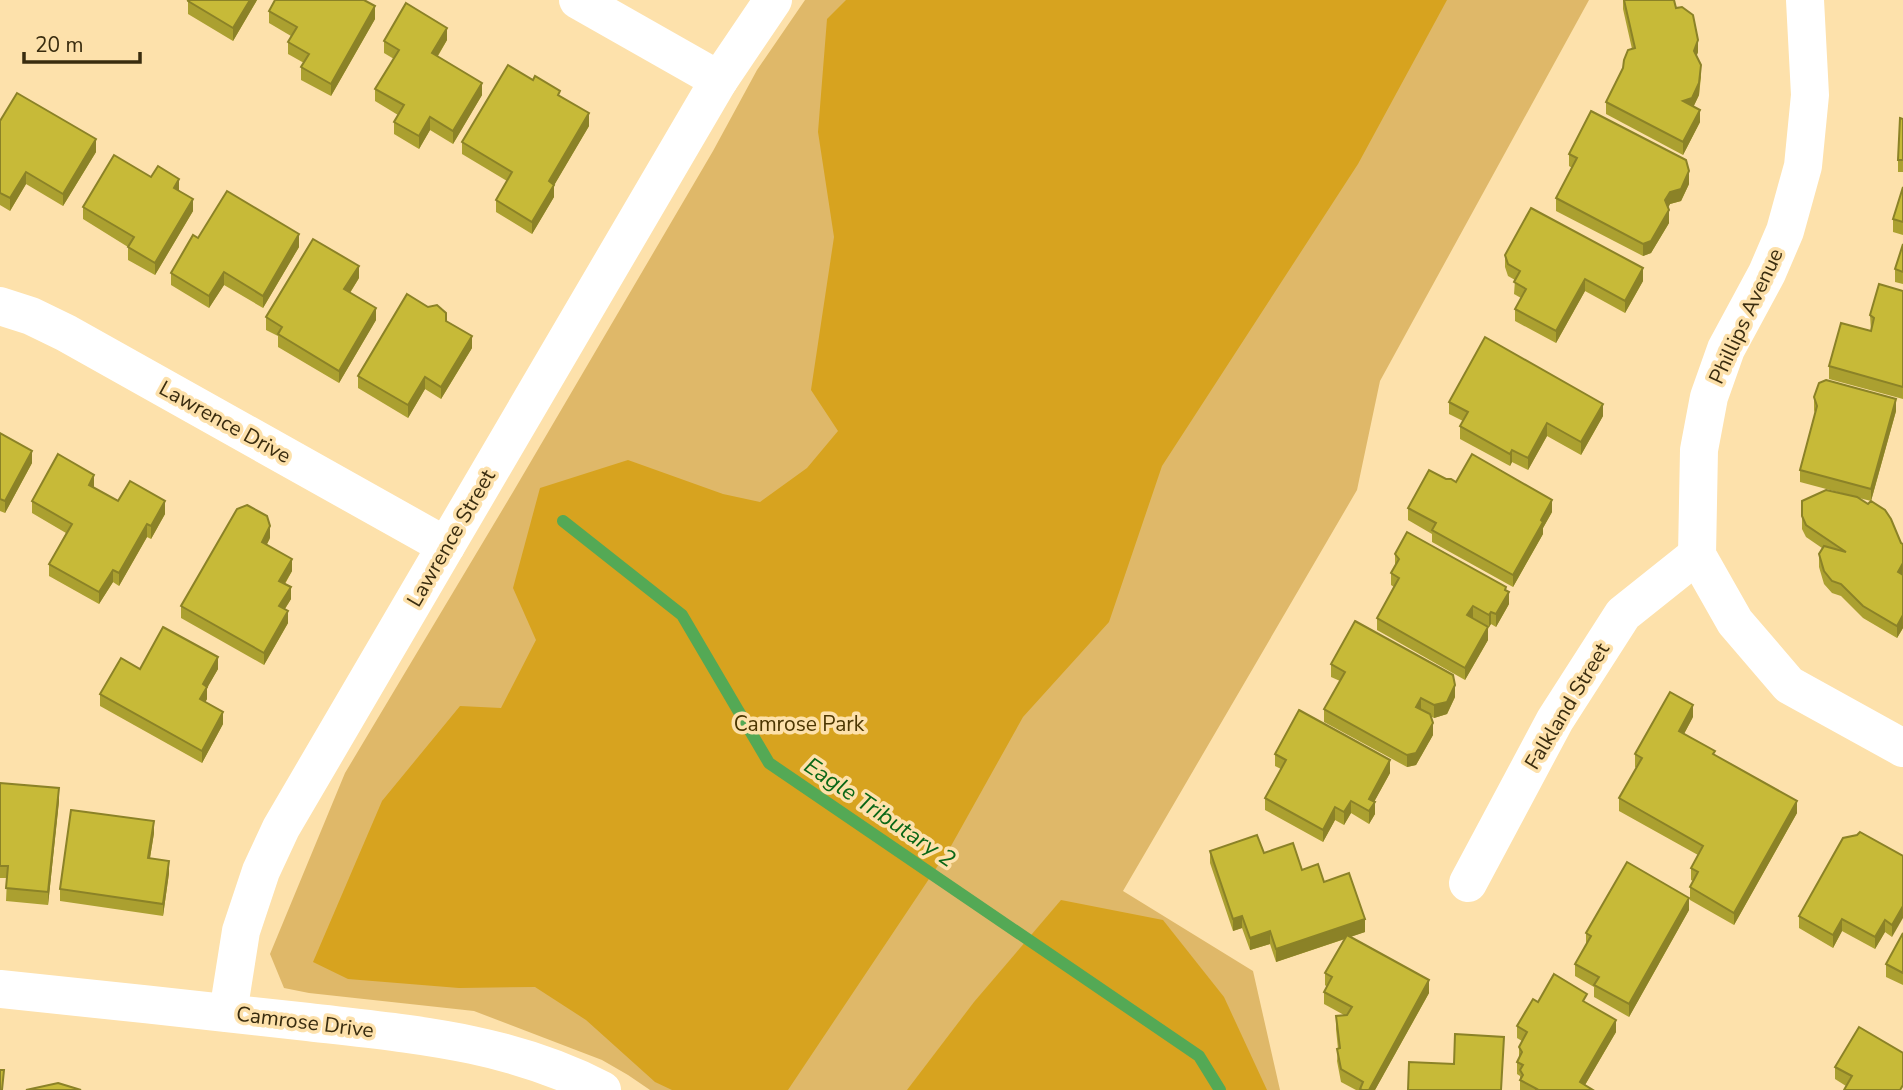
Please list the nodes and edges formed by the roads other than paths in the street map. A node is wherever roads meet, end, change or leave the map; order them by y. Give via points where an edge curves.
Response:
1 (578, 0) edge
2 (773, 0) edge
3 (1805, 0) edge
4 (719, 80) junction
5 (0, 306) edge
6 (446, 546) junction
7 (1697, 555) junction
8 (1903, 748) edge
9 (1468, 883) dead end
10 (0, 989) edge
11 (228, 1013) junction
12 (602, 1090) edge

1 - 4 street
2 - 4 street
3 - 7 street, Phillips Avenue via 1810,94 1803,166 1785,231 1726,349 1709,397 1699,450
4 - 6 street, Lawrence Street
5 - 6 street, Lawrence Drive via 66,333
6 - 11 street, Lawrence Street via 281,828 241,931
7 - 8 street via 1735,622 1789,685
7 - 9 street, Falkland Street via 1623,614 1555,720
10 - 11 street, Camrose Drive
11 - 12 street, Camrose Drive via 460,1041 546,1065

